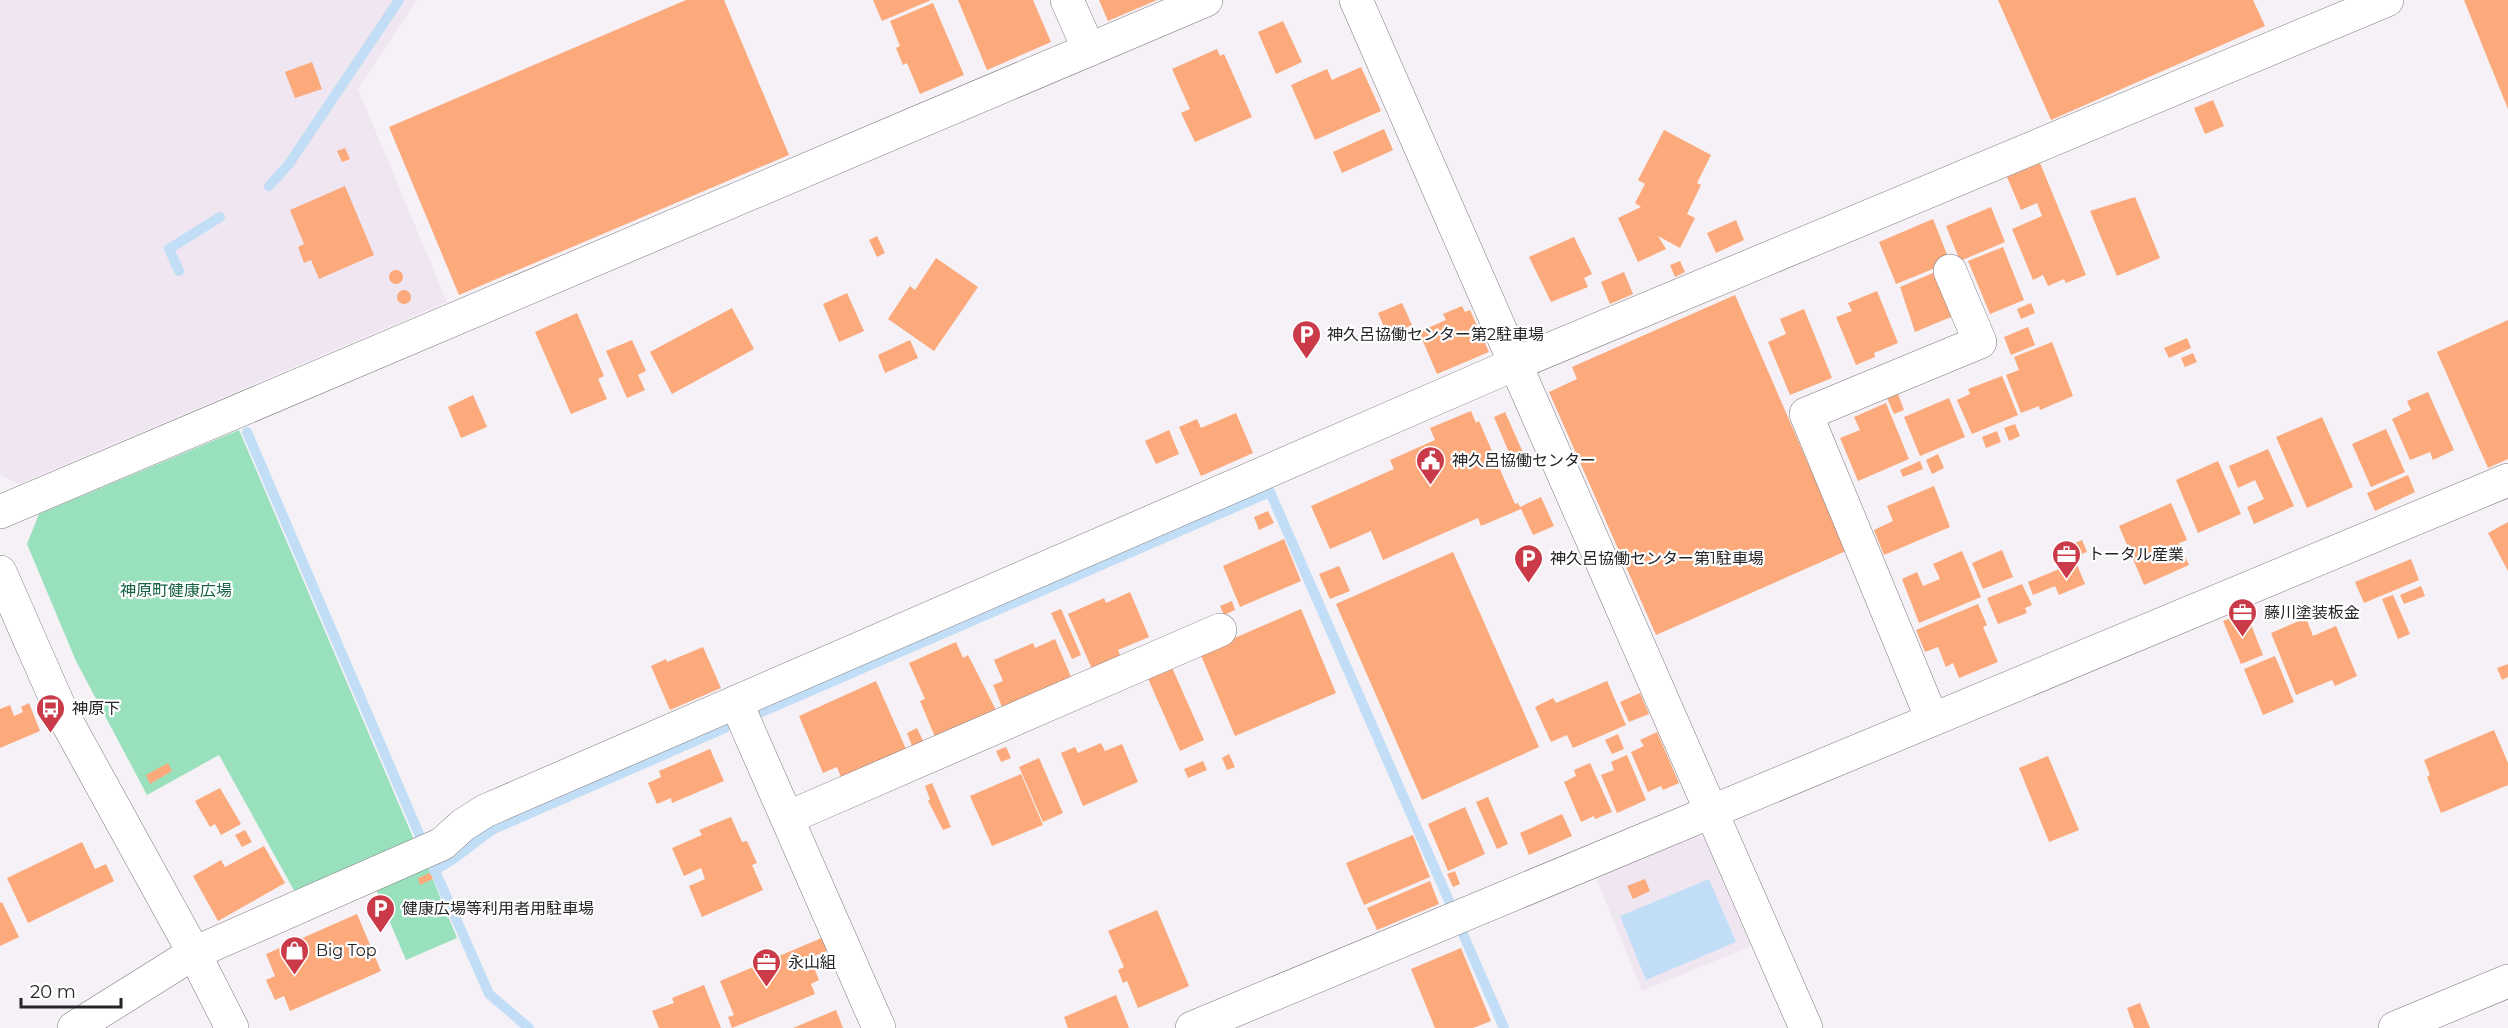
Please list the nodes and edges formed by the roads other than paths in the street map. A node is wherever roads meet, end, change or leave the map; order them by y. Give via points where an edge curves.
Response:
1 (1067, 0) edge
2 (1206, 0) edge
3 (1356, 0) edge
4 (2387, 0) edge
5 (1089, 50) junction
6 (1950, 271) dead end
7 (1515, 364) junction
8 (2508, 480) edge
9 (0, 512) edge
10 (0, 572) edge
11 (1220, 630) dead end
12 (736, 702) junction
13 (1932, 719) junction
14 (1711, 811) junction
15 (787, 818) junction
16 (194, 953) junction
17 (2508, 981) edge
18 (74, 1028) edge
19 (232, 1028) edge
20 (879, 1028) edge
21 (1192, 1028) edge
22 (1806, 1028) edge
23 (2395, 1028) edge

1 - 5 street
2 - 5 street
3 - 7 street
4 - 7 street
5 - 9 street
6 - 13 street via 1980,342 1806,414
7 - 12 street
7 - 14 street
8 - 13 street
10 - 16 street via 62,713
11 - 15 street
12 - 15 street
12 - 16 street via 485,811 442,844
13 - 14 street
14 - 21 street
14 - 22 street
15 - 20 street
16 - 18 street
16 - 19 street
17 - 23 street

